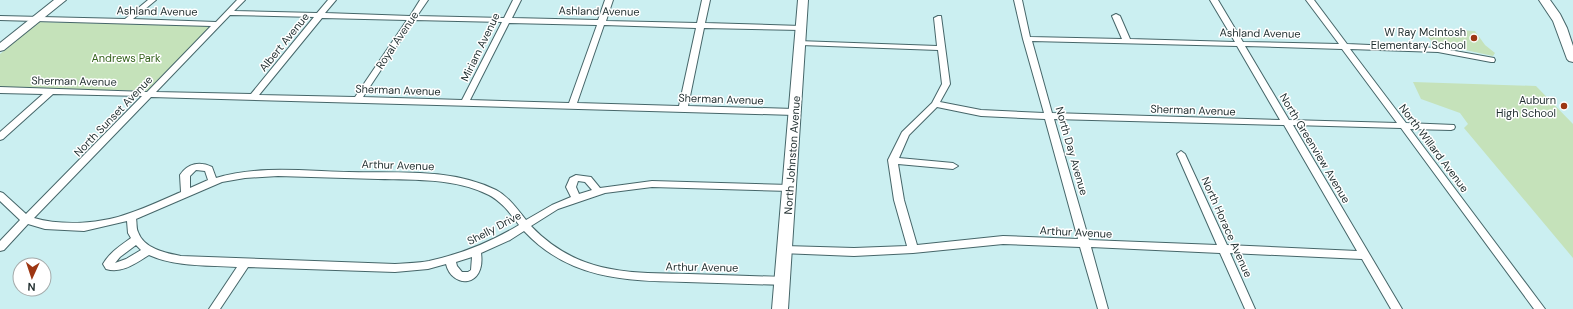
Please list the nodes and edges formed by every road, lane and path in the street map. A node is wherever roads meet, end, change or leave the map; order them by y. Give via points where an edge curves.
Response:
1 (61, 0) edge
2 (152, 0) edge
3 (241, 0) edge
4 (332, 0) edge
5 (424, 0) edge
6 (517, 0) edge
7 (610, 0) edge
8 (706, 0) edge
9 (803, 0) edge
10 (1018, 0) edge
11 (1214, 0) edge
12 (1310, 0) edge
13 (1544, 0) edge
14 (228, 13) junction
15 (320, 16) junction
16 (1116, 16) dead end
17 (413, 17) junction
18 (0, 18) edge
19 (938, 18) dead end
20 (36, 19) junction
21 (506, 20) junction
22 (127, 21) junction
23 (601, 22) junction
24 (218, 24) junction
25 (700, 24) junction
26 (801, 28) junction
27 (1027, 38) junction
28 (1127, 41) junction
29 (800, 43) junction
30 (1240, 44) junction
31 (1344, 46) junction
32 (0, 48) edge
33 (942, 48) junction
34 (1573, 59) edge
35 (1491, 60) dead end
36 (0, 90) edge
37 (50, 92) junction
38 (149, 94) junction
39 (253, 97) junction
40 (357, 100) junction
41 (465, 103) junction
42 (935, 104) junction
43 (572, 106) junction
44 (683, 109) junction
45 (794, 112) junction
46 (1050, 116) junction
47 (1286, 123) junction
48 (1403, 126) junction
49 (1451, 127) dead end
50 (0, 137) edge
51 (1181, 154) dead end
52 (893, 160) junction
53 (953, 166) dead end
54 (212, 182) junction
55 (790, 188) junction
56 (186, 192) junction
57 (598, 192) junction
58 (0, 195) edge
59 (576, 199) junction
60 (131, 217) junction
61 (26, 220) junction
62 (525, 226) junction
63 (137, 238) junction
64 (1086, 245) junction
65 (0, 247) edge
66 (913, 249) junction
67 (1224, 249) junction
68 (148, 250) junction
69 (785, 250) junction
70 (476, 252) junction
71 (1366, 255) junction
72 (450, 260) junction
73 (245, 263) junction
74 (783, 281) junction
75 (214, 309) edge
76 (780, 309) edge
77 (1103, 309) edge
78 (1250, 309) edge
79 (1397, 309) edge
80 (1540, 309) edge

1 - 20 street
2 - 22 street
3 - 14 street, North Sunset Avenue
4 - 15 street, Albert Avenue
5 - 17 street, Royal Avenue
6 - 21 street, Miriam Avenue
7 - 23 street
8 - 25 street
9 - 26 street, North Johnston Avenue
10 - 27 street, North Day Avenue
11 - 30 street, North Greenview Avenue
12 - 31 street, North Willard Avenue
13 - 34 street via 1556,15
14 - 15 street, Ashland Avenue
14 - 24 street, North Sunset Avenue
15 - 17 street, Ashland Avenue
15 - 39 street, Albert Avenue
16 - 28 street
17 - 21 street, Ashland Avenue
17 - 40 street, Royal Avenue
18 - 20 street, Ashland Avenue
19 - 33 street
20 - 22 street, Ashland Avenue
20 - 32 street
21 - 23 street, Ashland Avenue
21 - 41 street, Miriam Avenue
22 - 24 street, Ashland Avenue
23 - 25 street, Ashland Avenue
23 - 43 street
24 - 38 street, North Sunset Avenue
25 - 26 street, Ashland Avenue
25 - 44 street
26 - 29 street, North Johnston Avenue
27 - 28 street, Ashland Avenue
27 - 46 street, North Day Avenue
28 - 30 street, Ashland Avenue
29 - 33 street
29 - 45 street, North Johnston Avenue
30 - 31 street, Ashland Avenue
30 - 47 street, North Greenview Avenue
31 - 35 street, Ashland Avenue via 1438,50
31 - 48 street, North Willard Avenue
33 - 42 street via 946,84
36 - 37 street, Sherman Avenue
37 - 38 street, Sherman Avenue
37 - 50 street
38 - 39 street, Sherman Avenue
38 - 61 street, North Sunset Avenue
39 - 40 street, Sherman Avenue
40 - 41 street, Sherman Avenue
41 - 43 street, Sherman Avenue
42 - 46 street, Sherman Avenue via 981,113
42 - 52 street via 905,134
43 - 44 street, Sherman Avenue
44 - 45 street, Sherman Avenue
45 - 55 street, North Johnston Avenue
46 - 47 street, Sherman Avenue
46 - 64 street, North Day Avenue
47 - 48 street, Sherman Avenue
47 - 71 street, North Greenview Avenue
48 - 49 street, Sherman Avenue
48 - 80 street, North Willard Avenue
51 - 67 street, North Horace Avenue
52 - 53 street
52 - 66 street via 899,200
54 - 56 street, Arthur Avenue
54 - 56 street via 209,169 193,168 185,174
54 - 62 street, Arthur Avenue via 238,176 272,173 452,180 484,189 502,198
55 - 57 street, Shelly Drive via 652,184
55 - 69 street, North Johnston Avenue
56 - 60 street, Arthur Avenue
57 - 59 street, Shelly Drive
57 - 59 street via 588,179 576,178 571,187
58 - 61 street, Arthur Avenue
59 - 62 street, Shelly Drive via 555,207
60 - 61 street, Arthur Avenue via 95,226 70,227
60 - 63 street, Shelly Drive via 133,232
61 - 65 street, North Sunset Avenue
62 - 70 street, Shelly Drive
62 - 74 street, Arthur Avenue via 538,239 573,263 600,272 642,277
63 - 68 street, Shelly Drive
63 - 68 street via 109,261 110,266 116,267 126,263
64 - 66 street, Arthur Avenue via 1003,240
64 - 67 street, Arthur Avenue
64 - 77 street, North Day Avenue
66 - 69 street, Arthur Avenue via 854,252
67 - 71 street, Arthur Avenue
67 - 78 street, North Horace Avenue
68 - 73 street, Shelly Drive via 173,259
69 - 74 street, North Johnston Avenue
70 - 72 street, Shelly Drive
70 - 72 street via 477,269 474,274 468,276 459,276 455,273
71 - 79 street, North Greenview Avenue
72 - 73 street, Shelly Drive via 395,268
73 - 75 street
74 - 76 street, North Johnston Avenue

